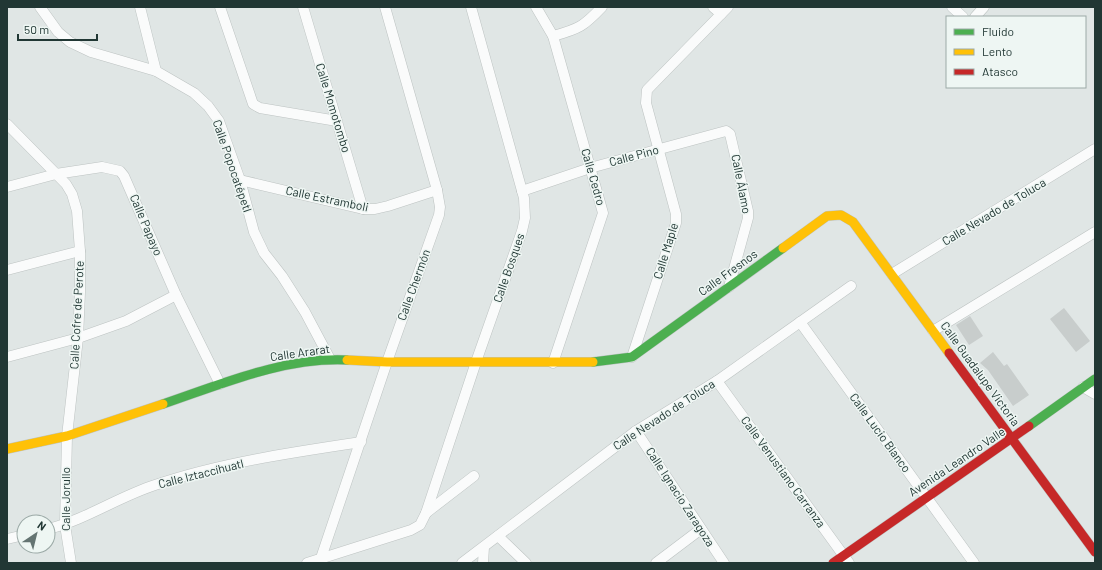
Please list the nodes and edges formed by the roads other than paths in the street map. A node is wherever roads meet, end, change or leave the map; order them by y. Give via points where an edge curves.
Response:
1 (40, 7) edge
2 (140, 7) edge
3 (220, 7) edge
4 (303, 7) edge
5 (385, 7) edge
6 (470, 7) edge
7 (536, 7) edge
8 (602, 7) edge
9 (713, 7) edge
10 (952, 7) edge
11 (984, 7) edge
12 (725, 11) edge
13 (962, 16) edge
14 (976, 16) edge
15 (553, 36) junction
16 (156, 72) junction
17 (337, 121) junction
18 (7, 124) edge
19 (724, 131) joint
20 (658, 149) junction
21 (1095, 149) edge
22 (590, 168) junction
23 (56, 174) junction
24 (240, 180) junction
25 (7, 186) edge
26 (437, 190) junction
27 (522, 191) junction
28 (363, 209) junction
29 (841, 215) joint
30 (1095, 232) edge
31 (80, 251) junction
32 (7, 270) edge
33 (892, 274) junction
34 (851, 286) dead end
35 (729, 287) junction
36 (176, 295) junction
37 (800, 322) junction
38 (933, 331) junction
39 (78, 338) junction
40 (7, 357) edge
41 (632, 357) junction
42 (330, 359) junction
43 (387, 362) junction
44 (476, 362) junction
45 (553, 363) junction
46 (1095, 379) edge
47 (716, 381) junction
48 (220, 384) junction
49 (1083, 387) junction
50 (1095, 394) edge
51 (636, 431) junction
52 (67, 436) junction
53 (1013, 438) junction
54 (361, 442) junction
55 (7, 450) edge
56 (474, 476) dead end
57 (926, 497) junction
58 (426, 513) junction
59 (64, 525) junction
60 (56, 527) edge
61 (701, 529) junction
62 (498, 536) junction
63 (484, 547) junction
64 (1095, 552) edge
65 (321, 558) junction
66 (846, 559) edge
67 (71, 563) edge
68 (307, 563) edge
69 (462, 563) edge
70 (483, 563) edge
71 (526, 563) edge
72 (656, 563) edge
73 (724, 563) edge
74 (833, 563) edge
75 (974, 563) edge

1 - 16 street, Calle Popocatépetl via 58,32 70,42 91,52
2 - 16 street
3 - 17 street via 253,104 260,108
4 - 17 street, Calle Momotombo
5 - 26 street, Calle Chermón
6 - 27 street, Calle Bosques
7 - 15 street, Calle Cedro
8 - 15 street via 576,30
9 - 12 street
10 - 13 street
11 - 14 street
12 - 20 street, Calle Maple via 647,90 645,97
15 - 22 street, Calle Cedro
16 - 24 street, Calle Popocatépetl via 194,93 208,106 219,121
17 - 28 street, Calle Momotombo
18 - 23 street, Calle Cofre de Perote
19 - 20 street, Calle Pino
19 - 35 street, Calle Álamo via 730,134 748,211
20 - 22 street, Calle Pino
20 - 41 street, Calle Maple via 676,214 676,223
21 - 33 street, Calle Nevado de Toluca
22 - 27 street, Calle Pino
22 - 45 street, Calle Cedro via 603,213
23 - 25 street, Calle Papayo
23 - 31 street, Calle Cofre de Perote via 72,194 77,211
23 - 36 street, Calle Papayo via 102,167 120,171
24 - 28 street, Calle Estramboli
24 - 42 street, Calle Popocatépetl via 254,232 264,253 305,312
26 - 28 street, Calle Estramboli via 388,206
26 - 43 street, Calle Chermón via 439,215
27 - 44 street, Calle Bosques via 525,208 522,231
29 - 33 street, Calle Guadalupe Victoria via 853,222
29 - 35 street, Calle Fresnos via 827,216
30 - 38 street
31 - 32 street
31 - 39 street, Calle Cofre de Perote
33 - 38 street, Calle Guadalupe Victoria
34 - 37 street, Calle Nevado de Toluca
35 - 41 street, Calle Fresnos
36 - 39 street via 126,321
36 - 48 street, Calle Papayo
37 - 47 street, Calle Nevado de Toluca
37 - 57 street, Calle Lucio Blanco
38 - 53 street, Calle Guadalupe Victoria
39 - 40 street
39 - 52 street, Calle Cofre de Perote
41 - 45 street, Calle Ararat via 595,362
42 - 43 street, Calle Ararat
42 - 48 street, Calle Ararat via 269,368
43 - 44 street, Calle Ararat
43 - 54 street, Calle Chermón
44 - 45 street, Calle Ararat
44 - 58 street, Calle Bosques
46 - 49 street, Avenida Leandro Valle
47 - 51 street, Calle Nevado de Toluca
47 - 66 street, Calle Venustiano Carranza
48 - 52 street, Calle Ararat
49 - 50 street
49 - 53 street, Avenida Leandro Valle
51 - 61 street, Calle Ignacio Zaragoza
51 - 62 street, Calle Nevado de Toluca
52 - 55 street, Calle Ararat
52 - 59 street, Calle Jorullo
53 - 57 street, Avenida Leandro Valle
53 - 64 street, Calle Guadalupe Victoria
54 - 59 street, Calle Iztaccíhuatl via 178,478 123,498
54 - 65 street, Calle Chermón
56 - 58 street
57 - 66 street, Avenida Leandro Valle
57 - 75 street, Calle Lucio Blanco
58 - 65 street, Calle Bosques via 420,525 411,530
59 - 60 street, Calle Iztaccíhuatl
59 - 67 street, Calle Jorullo
61 - 72 street
61 - 73 street, Calle Ignacio Zaragoza
62 - 63 street, Calle Nevado de Toluca
62 - 71 street
63 - 69 street, Calle Nevado de Toluca
63 - 70 street
65 - 68 street
66 - 74 street, Avenida Leandro Valle

